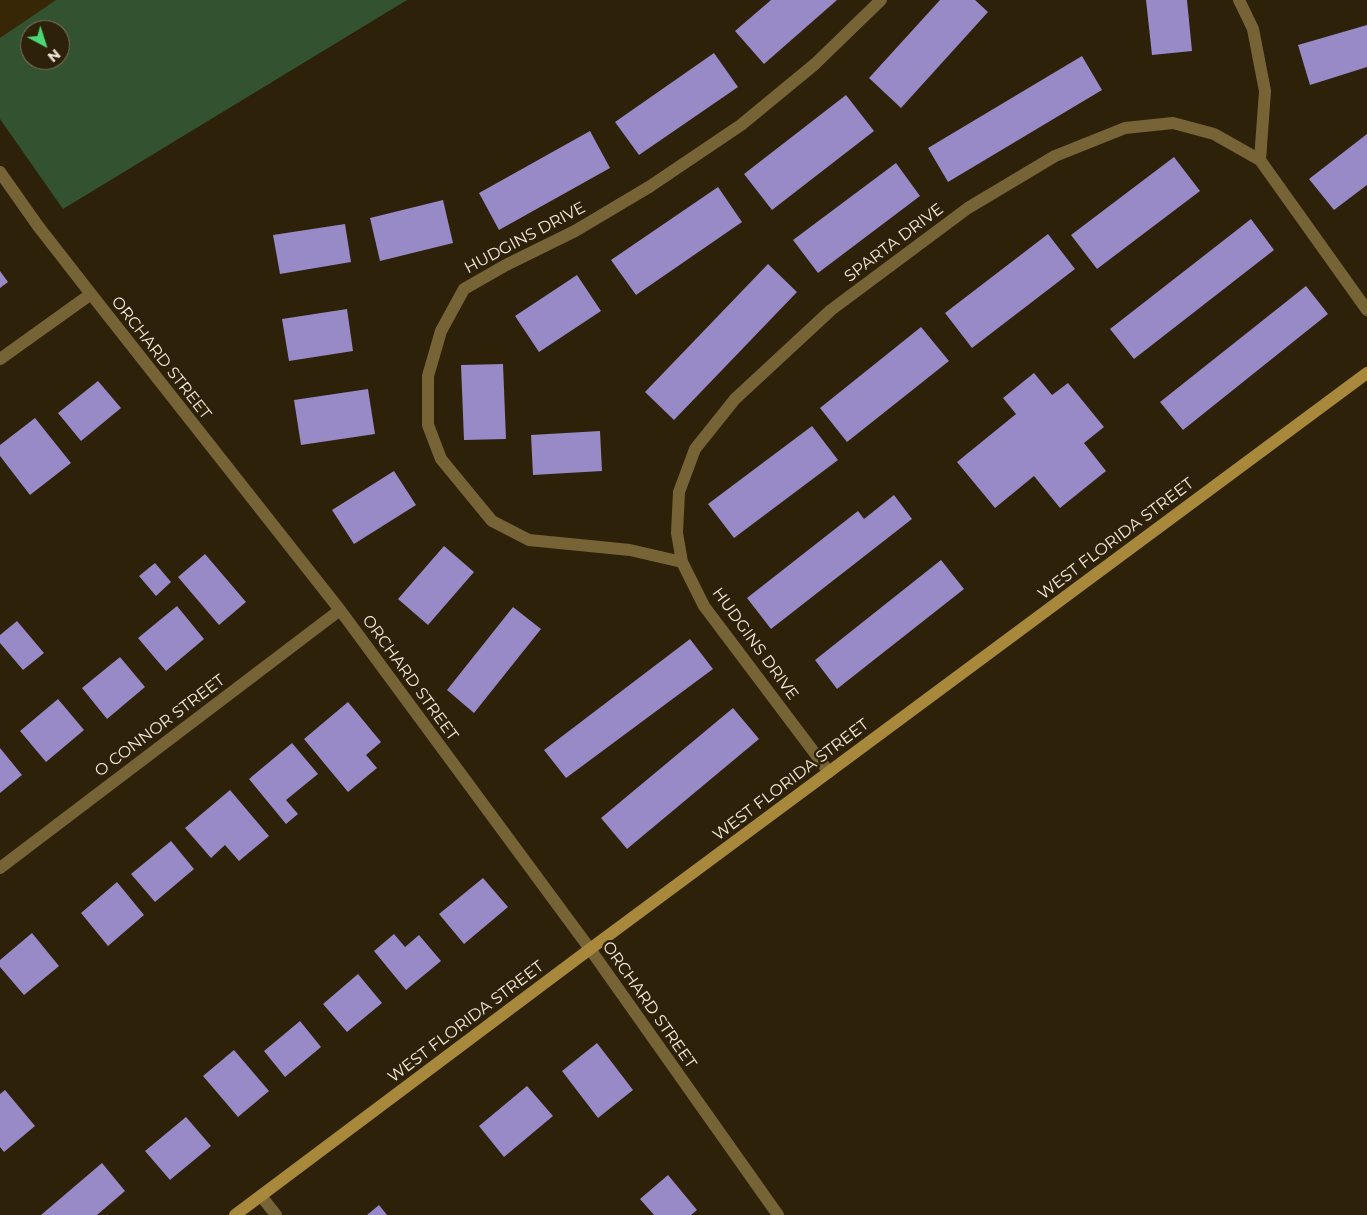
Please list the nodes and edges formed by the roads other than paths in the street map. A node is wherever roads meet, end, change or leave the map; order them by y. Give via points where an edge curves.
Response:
1 (881, 0) edge
2 (1239, 0) edge
3 (1260, 160) junction
4 (0, 172) edge
5 (91, 294) junction
6 (1367, 310) edge
7 (0, 359) edge
8 (1367, 374) edge
9 (682, 562) junction
10 (340, 610) junction
11 (829, 772) junction
12 (0, 868) edge
13 (590, 949) junction
14 (261, 1196) junction
15 (236, 1215) edge
16 (276, 1215) edge
17 (778, 1215) edge

1 - 9 street, HUDGINS DRIVE via 815,64 741,125 650,187 575,231 464,288 441,331 428,376 428,424 441,459 492,521 529,540 630,550
2 - 3 street via 1253,29 1265,91
3 - 6 street
3 - 9 street, SPARTA DRIVE via 1214,134 1173,124 1125,128 1055,156 968,208 830,310 735,399 695,450 679,492 677,533
4 - 5 street, ORCHARD STREET
5 - 7 street
5 - 10 street, ORCHARD STREET
8 - 11 main road, WEST FLORIDA STREET
9 - 11 street, HUDGINS DRIVE via 704,606
10 - 12 street, O CONNOR STREET
10 - 13 street, ORCHARD STREET
11 - 13 main road, WEST FLORIDA STREET
13 - 14 main road, WEST FLORIDA STREET
13 - 17 street, ORCHARD STREET
14 - 15 main road, WEST FLORIDA STREET
14 - 16 street

